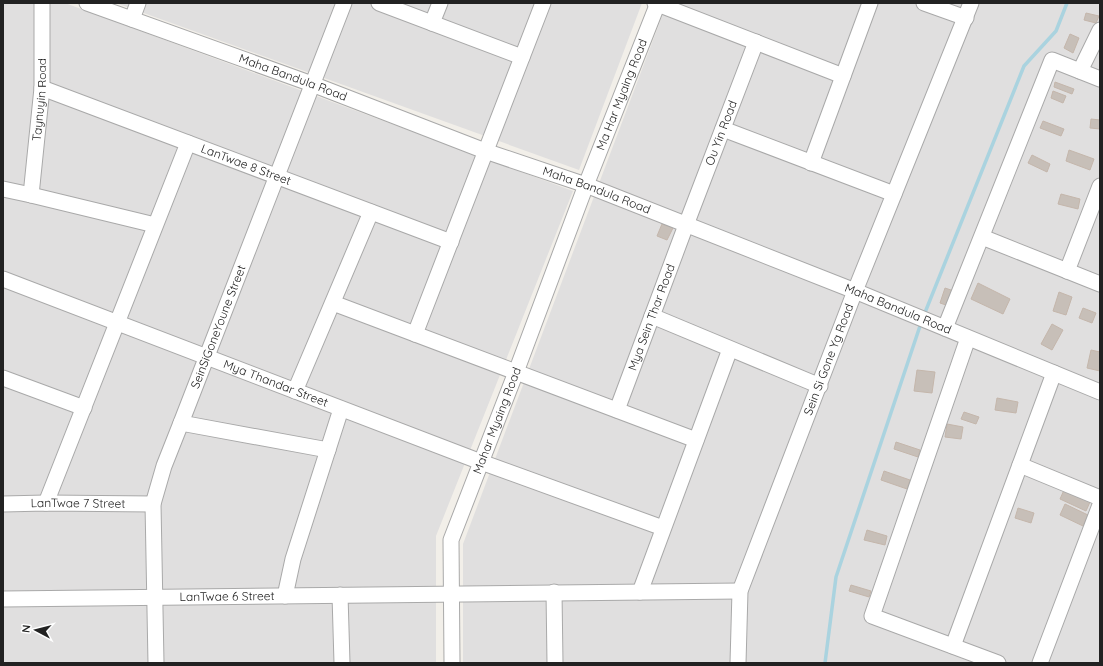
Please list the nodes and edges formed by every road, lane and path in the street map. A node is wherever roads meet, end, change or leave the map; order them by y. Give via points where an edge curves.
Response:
1 (42, 3) edge
2 (87, 3) edge
3 (138, 3) edge
4 (344, 3) edge
5 (379, 3) edge
6 (440, 3) edge
7 (543, 3) edge
8 (657, 3) edge
9 (870, 3) edge
10 (924, 3) edge
11 (971, 3) edge
12 (966, 18) junction
13 (132, 19) junction
14 (432, 23) junction
15 (1100, 30) edge
16 (756, 42) junction
17 (522, 57) junction
18 (1080, 71) junction
19 (843, 76) junction
20 (1100, 79) edge
21 (312, 84) junction
22 (42, 88) junction
23 (723, 129) junction
24 (188, 143) junction
25 (486, 151) junction
26 (812, 163) junction
27 (277, 176) junction
28 (586, 185) junction
29 (1100, 186) edge
30 (3, 190) edge
31 (894, 194) junction
32 (31, 195) junction
33 (371, 212) junction
34 (155, 225) junction
35 (686, 225) junction
36 (982, 237) junction
37 (451, 242) junction
38 (1067, 271) junction
39 (3, 279) edge
40 (1100, 284) edge
41 (855, 291) junction
42 (333, 303) junction
43 (652, 316) junction
44 (117, 323) junction
45 (945, 328) junction
46 (415, 334) junction
47 (968, 338) junction
48 (730, 349) junction
49 (206, 357) junction
50 (516, 372) junction
51 (1054, 373) junction
52 (3, 378) edge
53 (820, 386) junction
54 (295, 391) junction
55 (1100, 392) edge
56 (84, 408) junction
57 (342, 409) junction
58 (617, 410) junction
59 (181, 423) junction
60 (696, 440) junction
61 (328, 450) junction
62 (481, 462) junction
63 (1020, 465) junction
64 (1100, 498) edge
65 (46, 503) junction
66 (3, 504) edge
67 (153, 504) junction
68 (1100, 505) edge
69 (663, 528) junction
70 (740, 591) junction
71 (554, 592) junction
72 (640, 592) junction
73 (451, 594) junction
74 (340, 595) junction
75 (285, 596) junction
76 (155, 597) junction
77 (3, 599) edge
78 (953, 646) junction
79 (156, 663) edge
80 (342, 663) edge
81 (452, 663) edge
82 (555, 663) edge
83 (738, 663) edge
84 (998, 663) edge
85 (1040, 663) edge

1 - 22 street, Taynuyin Road
2 - 13 street, Maha Bandula Road
3 - 13 street
4 - 21 street, SeinSiGoneYoune Street
5 - 14 street
6 - 14 street
7 - 17 street
8 - 16 street
8 - 28 street, Ma Har Myaing Road
9 - 19 street
10 - 12 street
11 - 12 street, Sein Si Gone Yg Road
12 - 31 street, Sein Si Gone Yg Road
13 - 21 street, Maha Bandula Road
14 - 17 street
15 - 18 street
16 - 19 street
16 - 23 street, Ou Yin Road
17 - 25 street
18 - 20 street
18 - 36 street via 1052,60
19 - 26 street
21 - 25 street, Maha Bandula Road
21 - 27 street, SeinSiGoneYoune Street
22 - 24 street, LanTwae 8 Street
22 - 32 street, Taynuyin Road
23 - 26 street
23 - 35 street, Ou Yin Road
24 - 27 street, LanTwae 8 Street
24 - 34 street
25 - 28 street, Maha Bandula Road
25 - 37 street
26 - 31 street
27 - 33 street, LanTwae 8 Street
27 - 49 street, SeinSiGoneYoune Street
28 - 35 street, Maha Bandula Road
28 - 50 street, Mahar Myaing Road
29 - 38 street
30 - 32 street
31 - 41 street, Sein Si Gone Yg Road
32 - 34 street
33 - 37 street, LanTwae 8 Street
33 - 42 street
34 - 44 street
35 - 41 street, Maha Bandula Road
35 - 43 street, Mya Sein Thar Road
36 - 38 street
36 - 45 street
37 - 46 street
38 - 40 street
39 - 44 street, Mya Thandar Street
41 - 45 street, Maha Bandula Road
41 - 53 street, Sein Si Gone Yg Road
42 - 46 street
42 - 54 street
43 - 48 street
43 - 58 street, Mya Sein Thar Road
44 - 49 street, Mya Thandar Street
44 - 56 street
45 - 47 street, Maha Bandula Road
46 - 50 street
47 - 51 street, Maha Bandula Road
47 - 78 street via 872,616
48 - 53 street
48 - 60 street
49 - 54 street, Mya Thandar Street
49 - 59 street, SeinSiGoneYoune Street
50 - 58 street
50 - 62 street, Mahar Myaing Road
51 - 55 street, Maha Bandula Road
51 - 63 street
52 - 56 street
53 - 70 street, Sein Si Gone Yg Road
54 - 57 street, Mya Thandar Street
56 - 65 street
57 - 61 street
57 - 62 street, Mya Thandar Street
58 - 60 street
59 - 61 street
59 - 67 street, SeinSiGoneYoune Street via 164,466
60 - 69 street
61 - 75 street via 293,559
62 - 69 street, Mya Thandar Street
62 - 73 street, Mahar Myaing Road via 451,540
63 - 64 street
63 - 78 street
65 - 66 street, LanTwae 7 Street
65 - 67 street, LanTwae 7 Street
67 - 76 street, SeinSiGoneYoune Street
68 - 85 street
69 - 72 street
70 - 72 street, LanTwae 6 Street
70 - 83 street, Sein Si Gone Yg Road
71 - 72 street, LanTwae 6 Street
71 - 73 street, LanTwae 6 Street
71 - 82 street
73 - 74 street, LanTwae 6 Street
73 - 81 street, Mahar Myaing Road
74 - 75 street, LanTwae 6 Street
74 - 80 street
75 - 76 street, LanTwae 6 Street
76 - 77 street, LanTwae 6 Street
76 - 79 street, SeinSiGoneYoune Street
78 - 84 street

